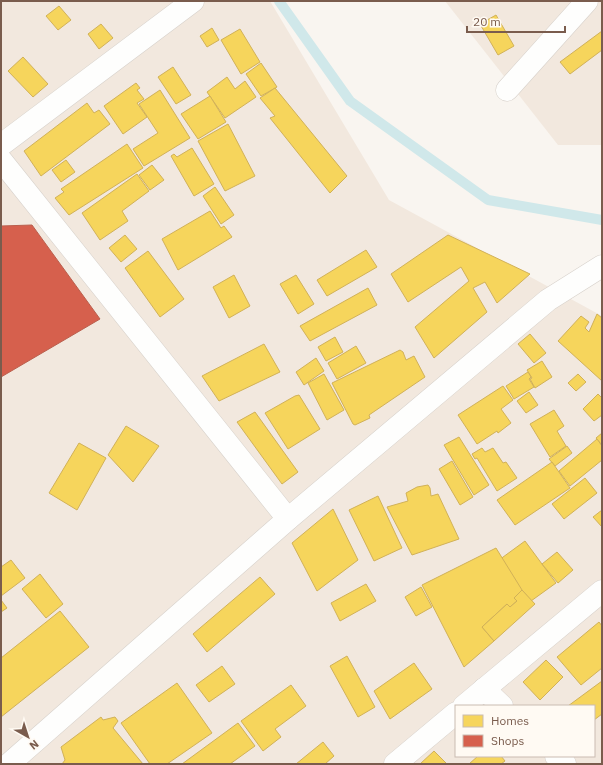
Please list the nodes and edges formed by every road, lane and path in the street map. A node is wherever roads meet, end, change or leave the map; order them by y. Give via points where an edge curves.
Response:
1 (193, 1) edge
2 (587, 1) edge
3 (507, 90) dead end
4 (1, 145) edge
5 (1, 160) edge
6 (602, 266) edge
7 (288, 519) junction
8 (602, 590) edge
9 (484, 689) junction
10 (465, 705) edge
11 (501, 705) edge
12 (455, 714) edge
13 (557, 757) edge
14 (9, 764) edge
15 (395, 764) edge
16 (565, 764) edge

1 - 4 street
2 - 3 street
5 - 7 street
6 - 7 street via 548,300
7 - 14 street
8 - 9 street
9 - 10 street
9 - 11 street
12 - 15 street
13 - 16 street

